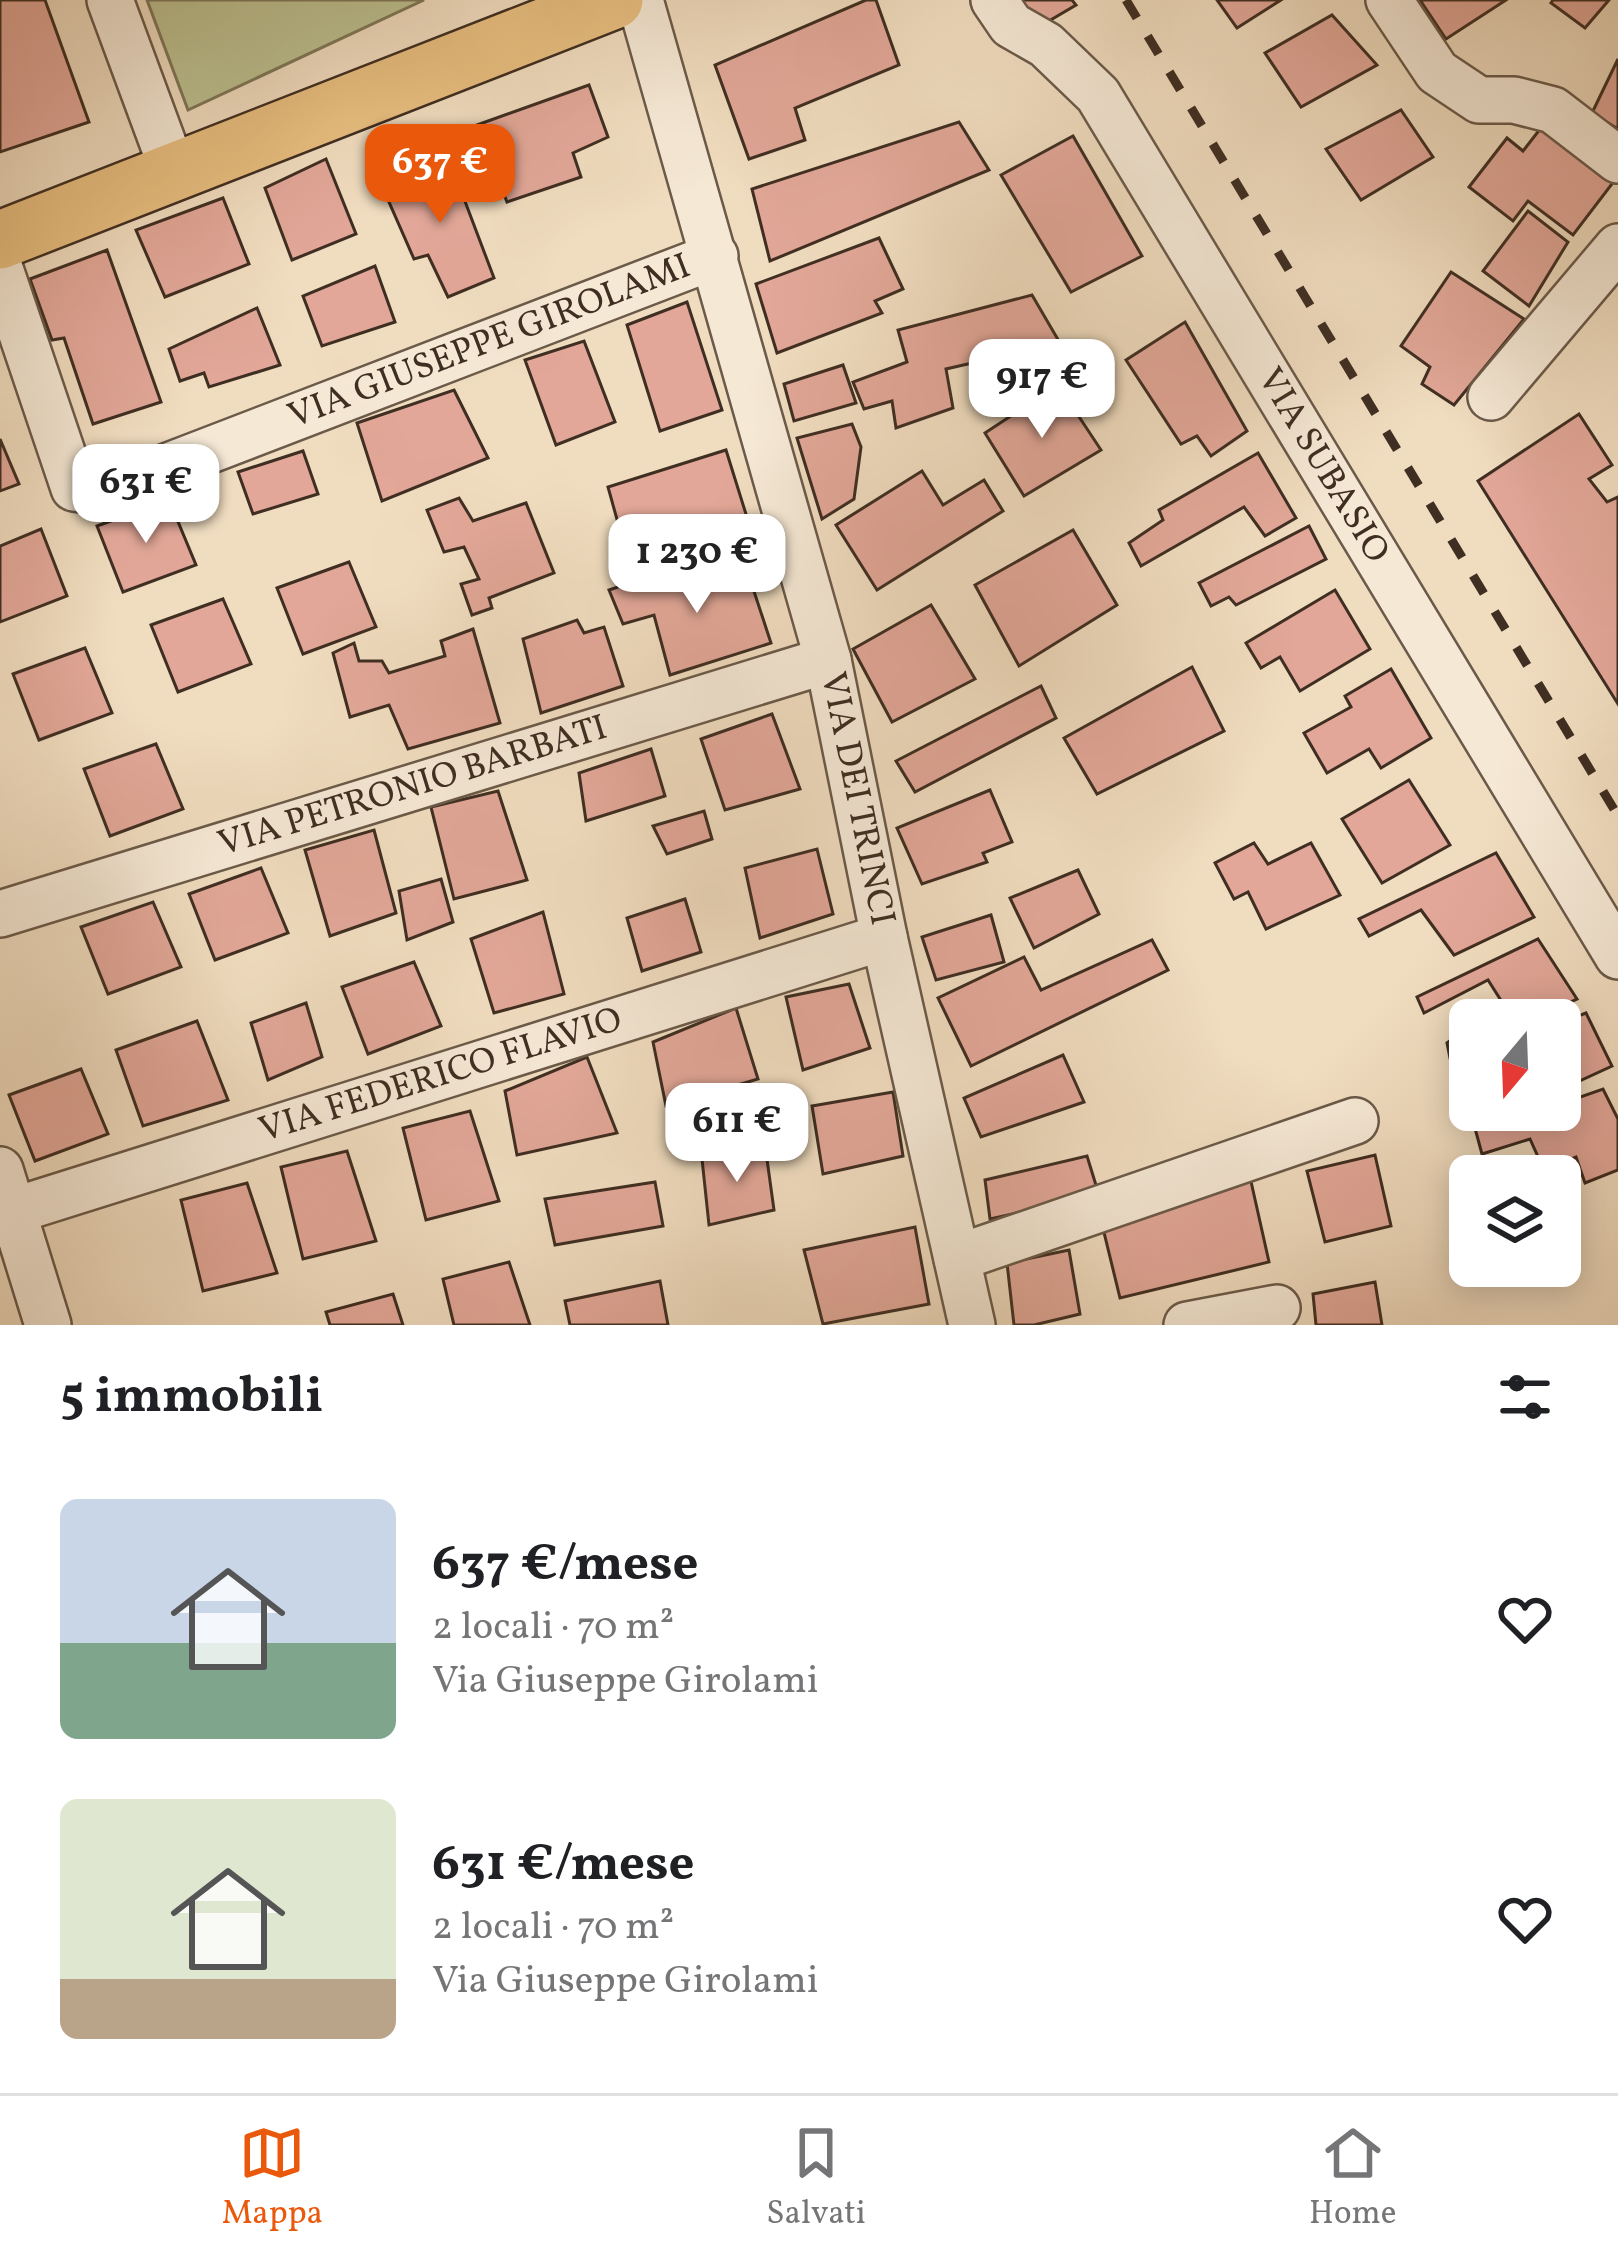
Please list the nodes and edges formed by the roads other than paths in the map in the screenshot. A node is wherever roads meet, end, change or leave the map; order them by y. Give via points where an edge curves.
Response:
1 (110, 0) edge
2 (614, 0) edge
3 (640, 0) edge
4 (994, 0) edge
5 (1389, 0) edge
6 (1618, 160) edge
7 (174, 173) junction
8 (0, 240) edge
9 (1618, 247) edge
10 (715, 256) junction
11 (0, 269) edge
12 (1491, 398) dead end
13 (828, 660) junction
14 (0, 914) edge
15 (884, 937) junction
16 (1618, 956) edge
17 (1355, 1121) dead end
18 (4, 1199) edge
19 (957, 1258) junction
20 (1276, 1308) dead end
21 (48, 1325) edge
22 (972, 1325) edge
23 (1187, 1325) edge

1 - 7 street
2 - 7 main road
3 - 10 street, VIA DEI TRINCI
4 - 16 street, VIA SUBASIO via 1011,25 1046,45 1098,95
5 - 6 street via 1437,72 1479,100 1553,110
7 - 8 main road
9 - 12 street
10 - 11 street, VIA GIUSEPPE GIROLAMI via 100,492 74,488
10 - 13 street, VIA DEI TRINCI
13 - 14 street, VIA PETRONIO BARBATI
13 - 15 street, VIA DEI TRINCI
15 - 18 street, VIA FEDERICO FLAVIO
15 - 19 street, VIA DEI TRINCI
17 - 19 street
18 - 21 street
19 - 22 street, VIA DEI TRINCI
20 - 23 street

